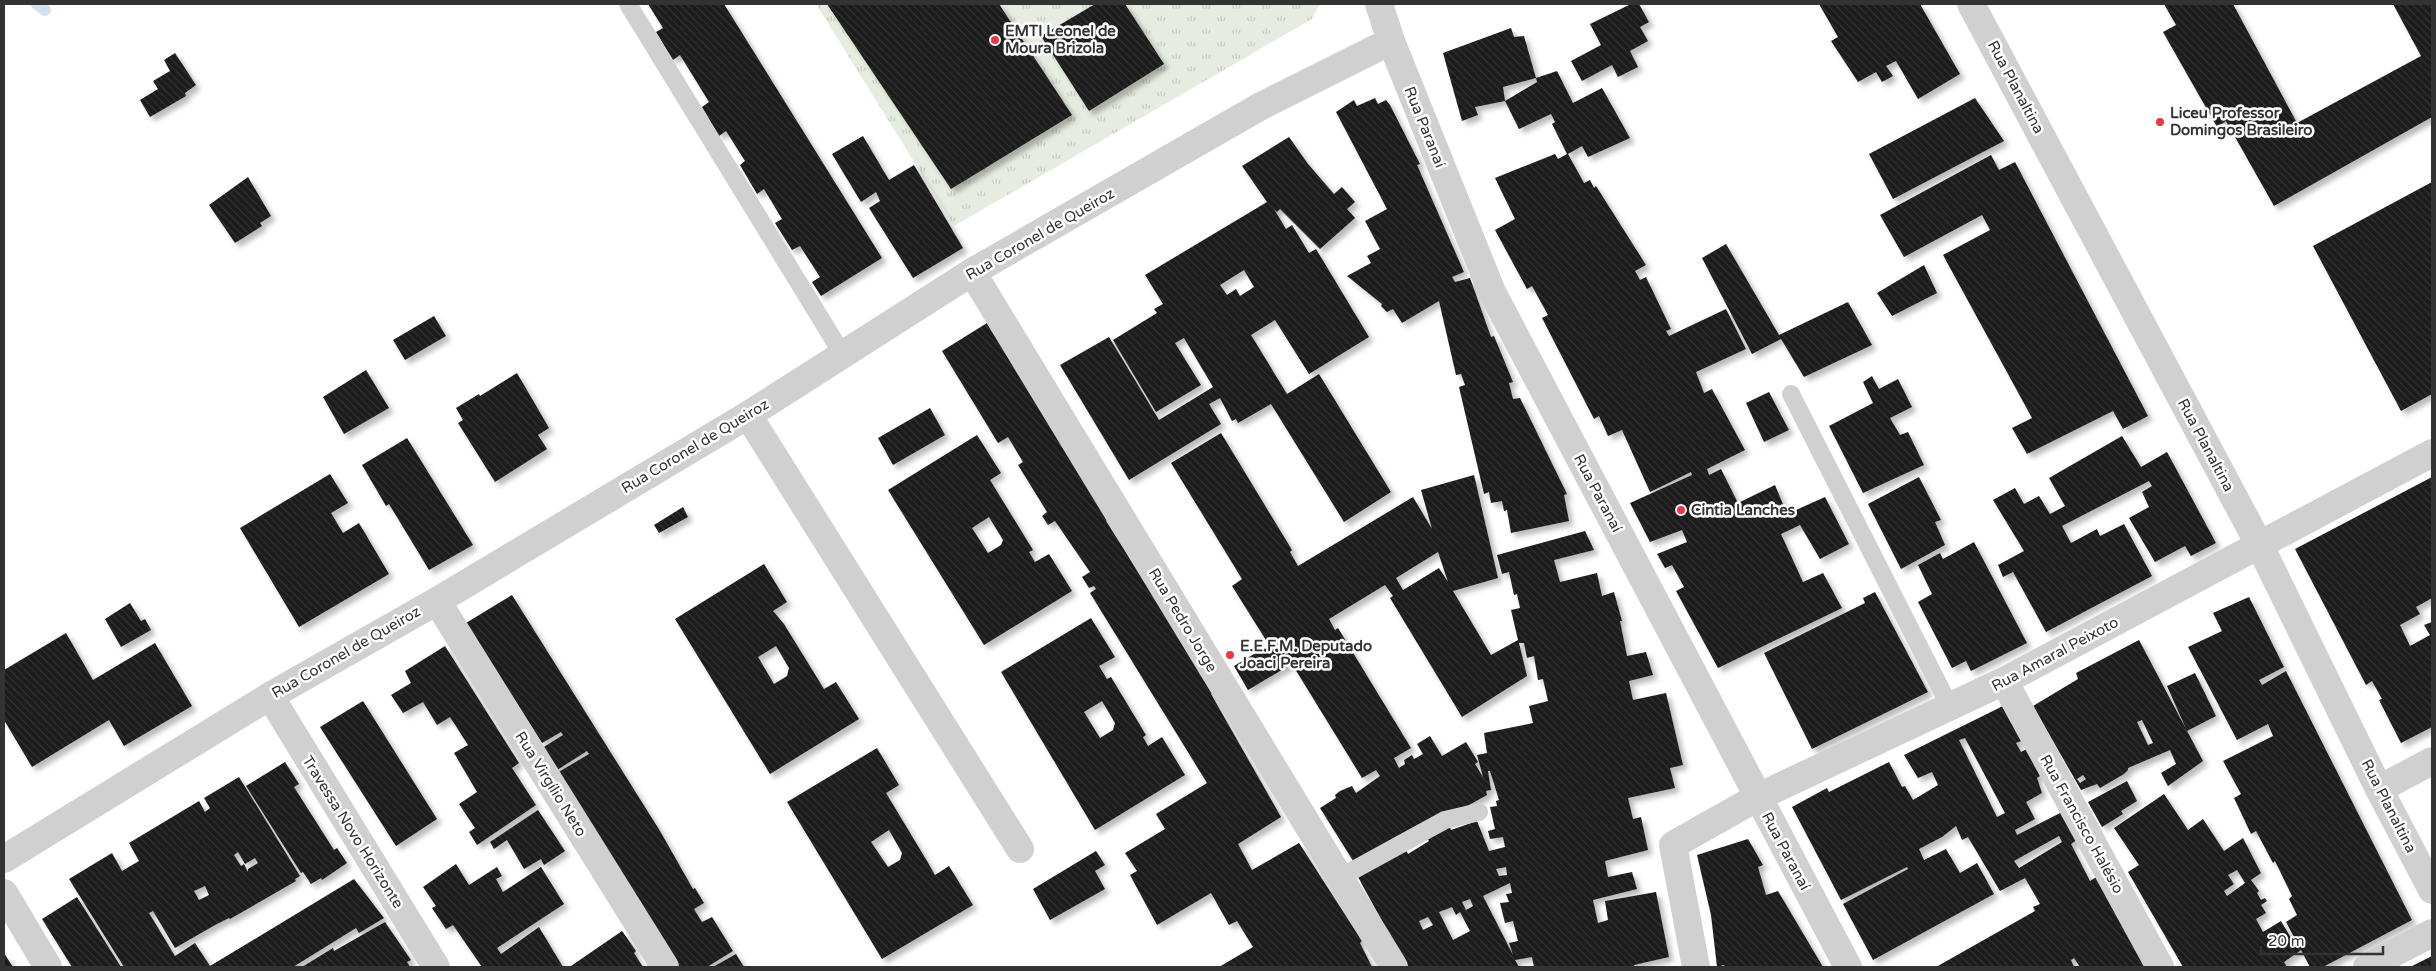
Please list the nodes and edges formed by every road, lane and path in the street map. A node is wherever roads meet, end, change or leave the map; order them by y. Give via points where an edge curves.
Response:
1 (628, 4) edge
2 (1379, 4) edge
3 (1971, 4) edge
4 (1390, 42) junction
5 (972, 272) junction
6 (843, 355) junction
7 (1791, 394) dead end
8 (748, 415) junction
9 (2432, 453) edge
10 (2260, 546) junction
11 (437, 600) junction
12 (2004, 681) junction
13 (270, 696) junction
14 (1950, 707) junction
15 (2432, 761) edge
16 (2379, 789) junction
17 (1758, 797) junction
18 (1479, 812) dead end
19 (1020, 849) dead end
20 (4, 859) edge
21 (1339, 878) junction
22 (2432, 890) edge
23 (4, 893) edge
24 (2432, 933) edge
25 (48, 967) edge
26 (436, 967) edge
27 (665, 967) edge
28 (1394, 967) edge
29 (1696, 967) edge
30 (1848, 967) edge
31 (2160, 967) edge
32 (2367, 967) edge

1 - 6 lane
2 - 4 street, Rua Paranaí
3 - 10 street, Rua Planaltina
4 - 5 street, Rua Coronel de Queiroz via 1261,106
4 - 17 street, Rua Paranaí via 1492,292
5 - 6 street, Rua Coronel de Queiroz
5 - 21 street, Rua Pedro Jorge
6 - 8 street, Rua Coronel de Queiroz
7 - 14 lane
8 - 11 street, Rua Coronel de Queiroz
8 - 19 street
9 - 10 street, Rua Amaral Peixoto
10 - 12 street, Rua Amaral Peixoto
10 - 16 street, Rua Planaltina
11 - 13 street, Rua Coronel de Queiroz
11 - 27 street, Rua Virgílio Neto
12 - 14 street, Rua Amaral Peixoto
12 - 31 street, Rua Francisco Halésio
13 - 20 street, Rua Coronel de Queiroz
13 - 26 street, Travessa Novo Horizonte
14 - 17 street, Rua Amaral Peixoto
15 - 16 street
16 - 22 street, Rua Planaltina
17 - 29 street, Rua Amaral Peixoto via 1673,845
17 - 30 street, Rua Paranaí
18 - 21 lane via 1445,820
21 - 28 street, Rua Pedro Jorge
23 - 25 street
24 - 32 street

